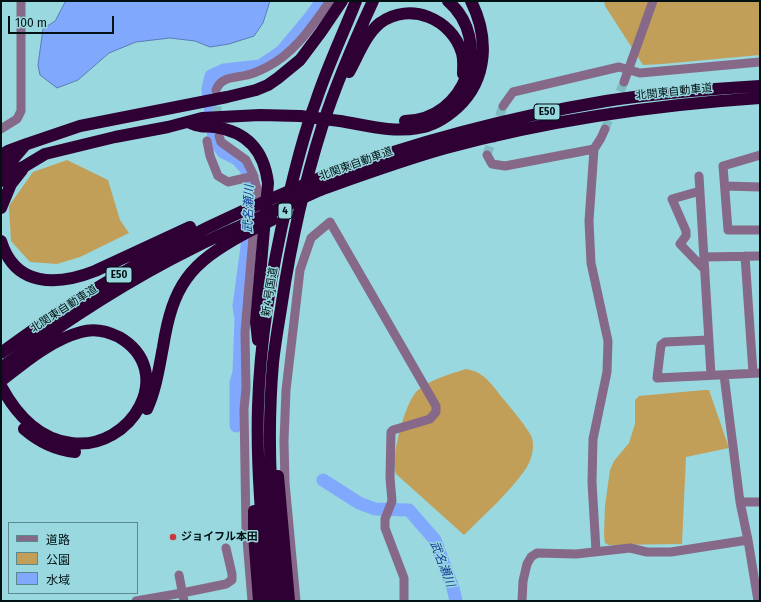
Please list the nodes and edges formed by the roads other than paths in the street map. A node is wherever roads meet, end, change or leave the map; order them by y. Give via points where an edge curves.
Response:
1 (21, 1) edge
2 (330, 1) edge
3 (342, 1) edge
4 (356, 1) edge
5 (373, 1) edge
6 (448, 1) edge
7 (458, 1) edge
8 (471, 1) edge
9 (653, 1) edge
10 (760, 62) edge
11 (629, 71) junction
12 (480, 74) junction
13 (624, 82) tunnel mouth
14 (760, 86) edge
15 (336, 89) junction
16 (460, 89) junction
17 (216, 90) dead end
18 (760, 98) edge
19 (180, 106) junction
20 (503, 106) tunnel mouth
21 (301, 113) junction
22 (341, 117) junction
23 (188, 122) junction
24 (1, 129) edge
25 (605, 129) tunnel mouth
26 (219, 136) dead end
27 (207, 142) dead end
28 (27, 144) junction
29 (594, 149) junction
30 (1, 155) edge
31 (487, 155) dead end
32 (760, 155) edge
33 (25, 166) junction
34 (1, 170) edge
35 (254, 176) junction
36 (699, 176) dead end
37 (1, 181) edge
38 (725, 186) junction
39 (760, 186) edge
40 (700, 191) junction
41 (246, 206) junction
42 (1, 208) edge
43 (242, 230) junction
44 (760, 230) edge
45 (1, 241) edge
46 (745, 256) junction
47 (760, 256) edge
48 (704, 257) junction
49 (705, 270) junction
50 (279, 322) junction
51 (294, 324) junction
52 (709, 340) junction
53 (1, 353) edge
54 (260, 367) junction
55 (4, 372) edge
56 (756, 373) edge
57 (724, 375) junction
58 (711, 376) junction
59 (1, 386) edge
60 (271, 395) junction
61 (1, 403) edge
62 (258, 430) junction
63 (740, 502) junction
64 (760, 502) edge
65 (748, 540) junction
66 (226, 548) dead end
67 (596, 551) junction
68 (178, 575) dead end
69 (183, 597) edge
70 (136, 601) edge
71 (252, 601) edge
72 (259, 601) edge
73 (269, 601) edge
74 (280, 601) edge
75 (289, 601) edge
76 (296, 601) edge
77 (404, 601) edge
78 (522, 601) edge
79 (758, 601) edge

1 - 24 street via 21,111 17,119
2 - 17 street via 298,44 284,57 247,76 231,77 222,81
3 - 19 highway via 300,60 278,78 243,94
4 - 54 highway, 新4号国道 / 4 via 316,100 297,163 273,267
5 - 15 highway, 新4号国道 / 4
6 - 16 highway via 460,14 470,41 471,60 467,79
7 - 12 highway via 474,28
8 - 12 highway via 480,21 483,37 484,54
9 - 11 street
10 - 11 street via 640,73
11 - 13 street
11 - 20 street via 619,67 513,92
12 - 22 highway via 472,91 459,106 445,118 426,126 408,130 395,129
14 - 41 highway, 北関東自動車道 / E50, bridge via 644,96 526,116 443,137 340,170 326,172
15 - 16 highway via 348,74 375,27 399,14 408,13 436,20 455,38 462,52 463,61
15 - 50 highway, 新4号国道 / 4 via 322,128 296,221
16 - 22 highway via 441,109 418,120 390,121
18 - 43 highway, 北関東自動車道 / E50, bridge via 606,113 482,139 408,160 374,176 320,194
19 - 21 highway via 197,111 241,108
19 - 28 highway via 80,126
21 - 22 highway
21 - 23 highway via 202,118
23 - 33 highway via 45,154
23 - 54 highway via 237,132 252,144 265,165 268,183 256,322
25 - 29 street
26 - 35 street via 221,142 246,160
27 - 35 street via 218,176 228,182
28 - 30 highway
28 - 34 highway
29 - 31 street via 505,166 492,164
29 - 67 street via 589,221 591,263 608,341 607,372 592,439
32 - 38 street via 723,166
33 - 37 highway
33 - 42 highway via 11,184
35 - 71 street via 257,189 245,332 244,410 246,528
36 - 40 street
38 - 39 street
38 - 44 street via 728,230
40 - 48 street
40 - 49 street via 672,199 686,231 686,236 680,244
41 - 45 highway via 69,280 46,281 27,275 7,257
41 - 53 highway, 北関東自動車道 / E50 via 102,285
43 - 55 highway, 北関東自動車道 / E50 via 191,249 104,298 35,344
43 - 61 highway via 200,263 181,287 170,310 153,395 142,417 118,441 86,452 53,447 42,443 21,427
46 - 47 street
46 - 48 street
46 - 56 street
48 - 49 street
49 - 52 street
50 - 51 street
50 - 60 highway, 新4号国道 / 4
51 - 76 street via 286,390 284,442 285,483
51 - 77 street via 300,270 311,238 330,222 436,406 436,412 430,420 390,432 392,501 385,519 385,528 404,578
52 - 58 street
52 - 58 street via 665,342 661,345 657,378
54 - 62 highway, 新4号国道 / 4
55 - 59 highway via 68,336 82,331 102,330 134,348 145,370 145,394 136,415 116,434 98,442 78,444 50,438 37,430 14,408
56 - 57 street
57 - 58 street
57 - 63 street
60 - 74 highway, 新4号国道 / 4 via 270,474
60 - 75 highway
62 - 72 highway via 253,464 254,535
62 - 73 highway, 新4号国道 / 4 via 261,509
63 - 64 street
63 - 65 street
65 - 67 street via 671,552 647,552 630,548
65 - 79 street
66 - 69 street via 232,580
67 - 78 street via 537,554 531,557 523,582
68 - 69 street
69 - 70 street

